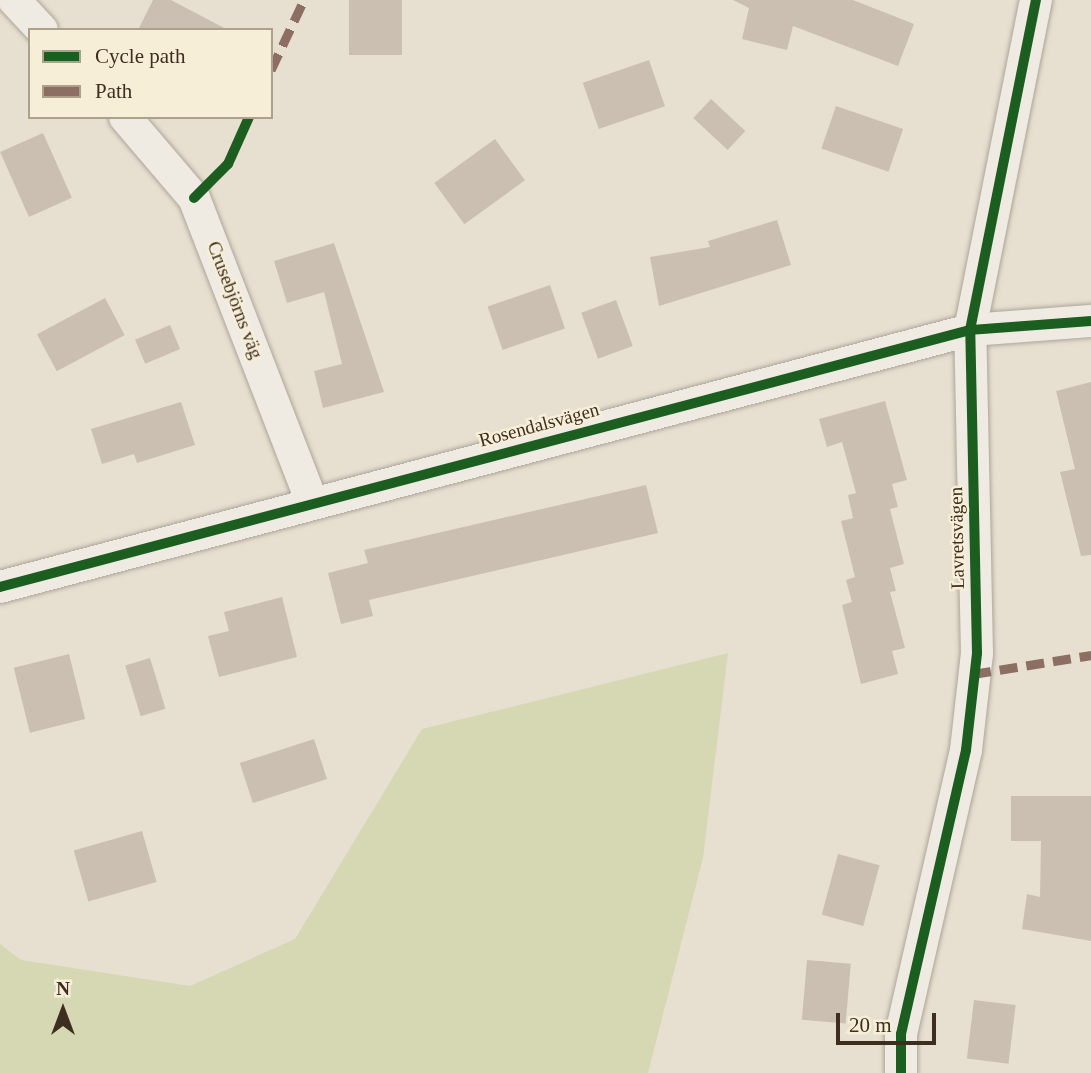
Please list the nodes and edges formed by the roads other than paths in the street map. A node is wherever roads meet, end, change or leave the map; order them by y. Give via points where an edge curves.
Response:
1 (13, 0) edge
2 (1036, 0) edge
3 (40, 28) edge
4 (127, 119) edge
5 (1091, 321) edge
6 (970, 330) junction
7 (312, 502) junction
8 (0, 587) edge
9 (901, 1073) edge

1 - 3 street
2 - 6 street, Lavretsvägen
4 - 7 street, Crusebjörns väg via 194,198
5 - 6 street, Rosendalsvägen
6 - 7 street, Rosendalsvägen
6 - 9 street, Lavretsvägen via 976,653 966,750 901,1034
7 - 8 street, Rosendalsvägen

